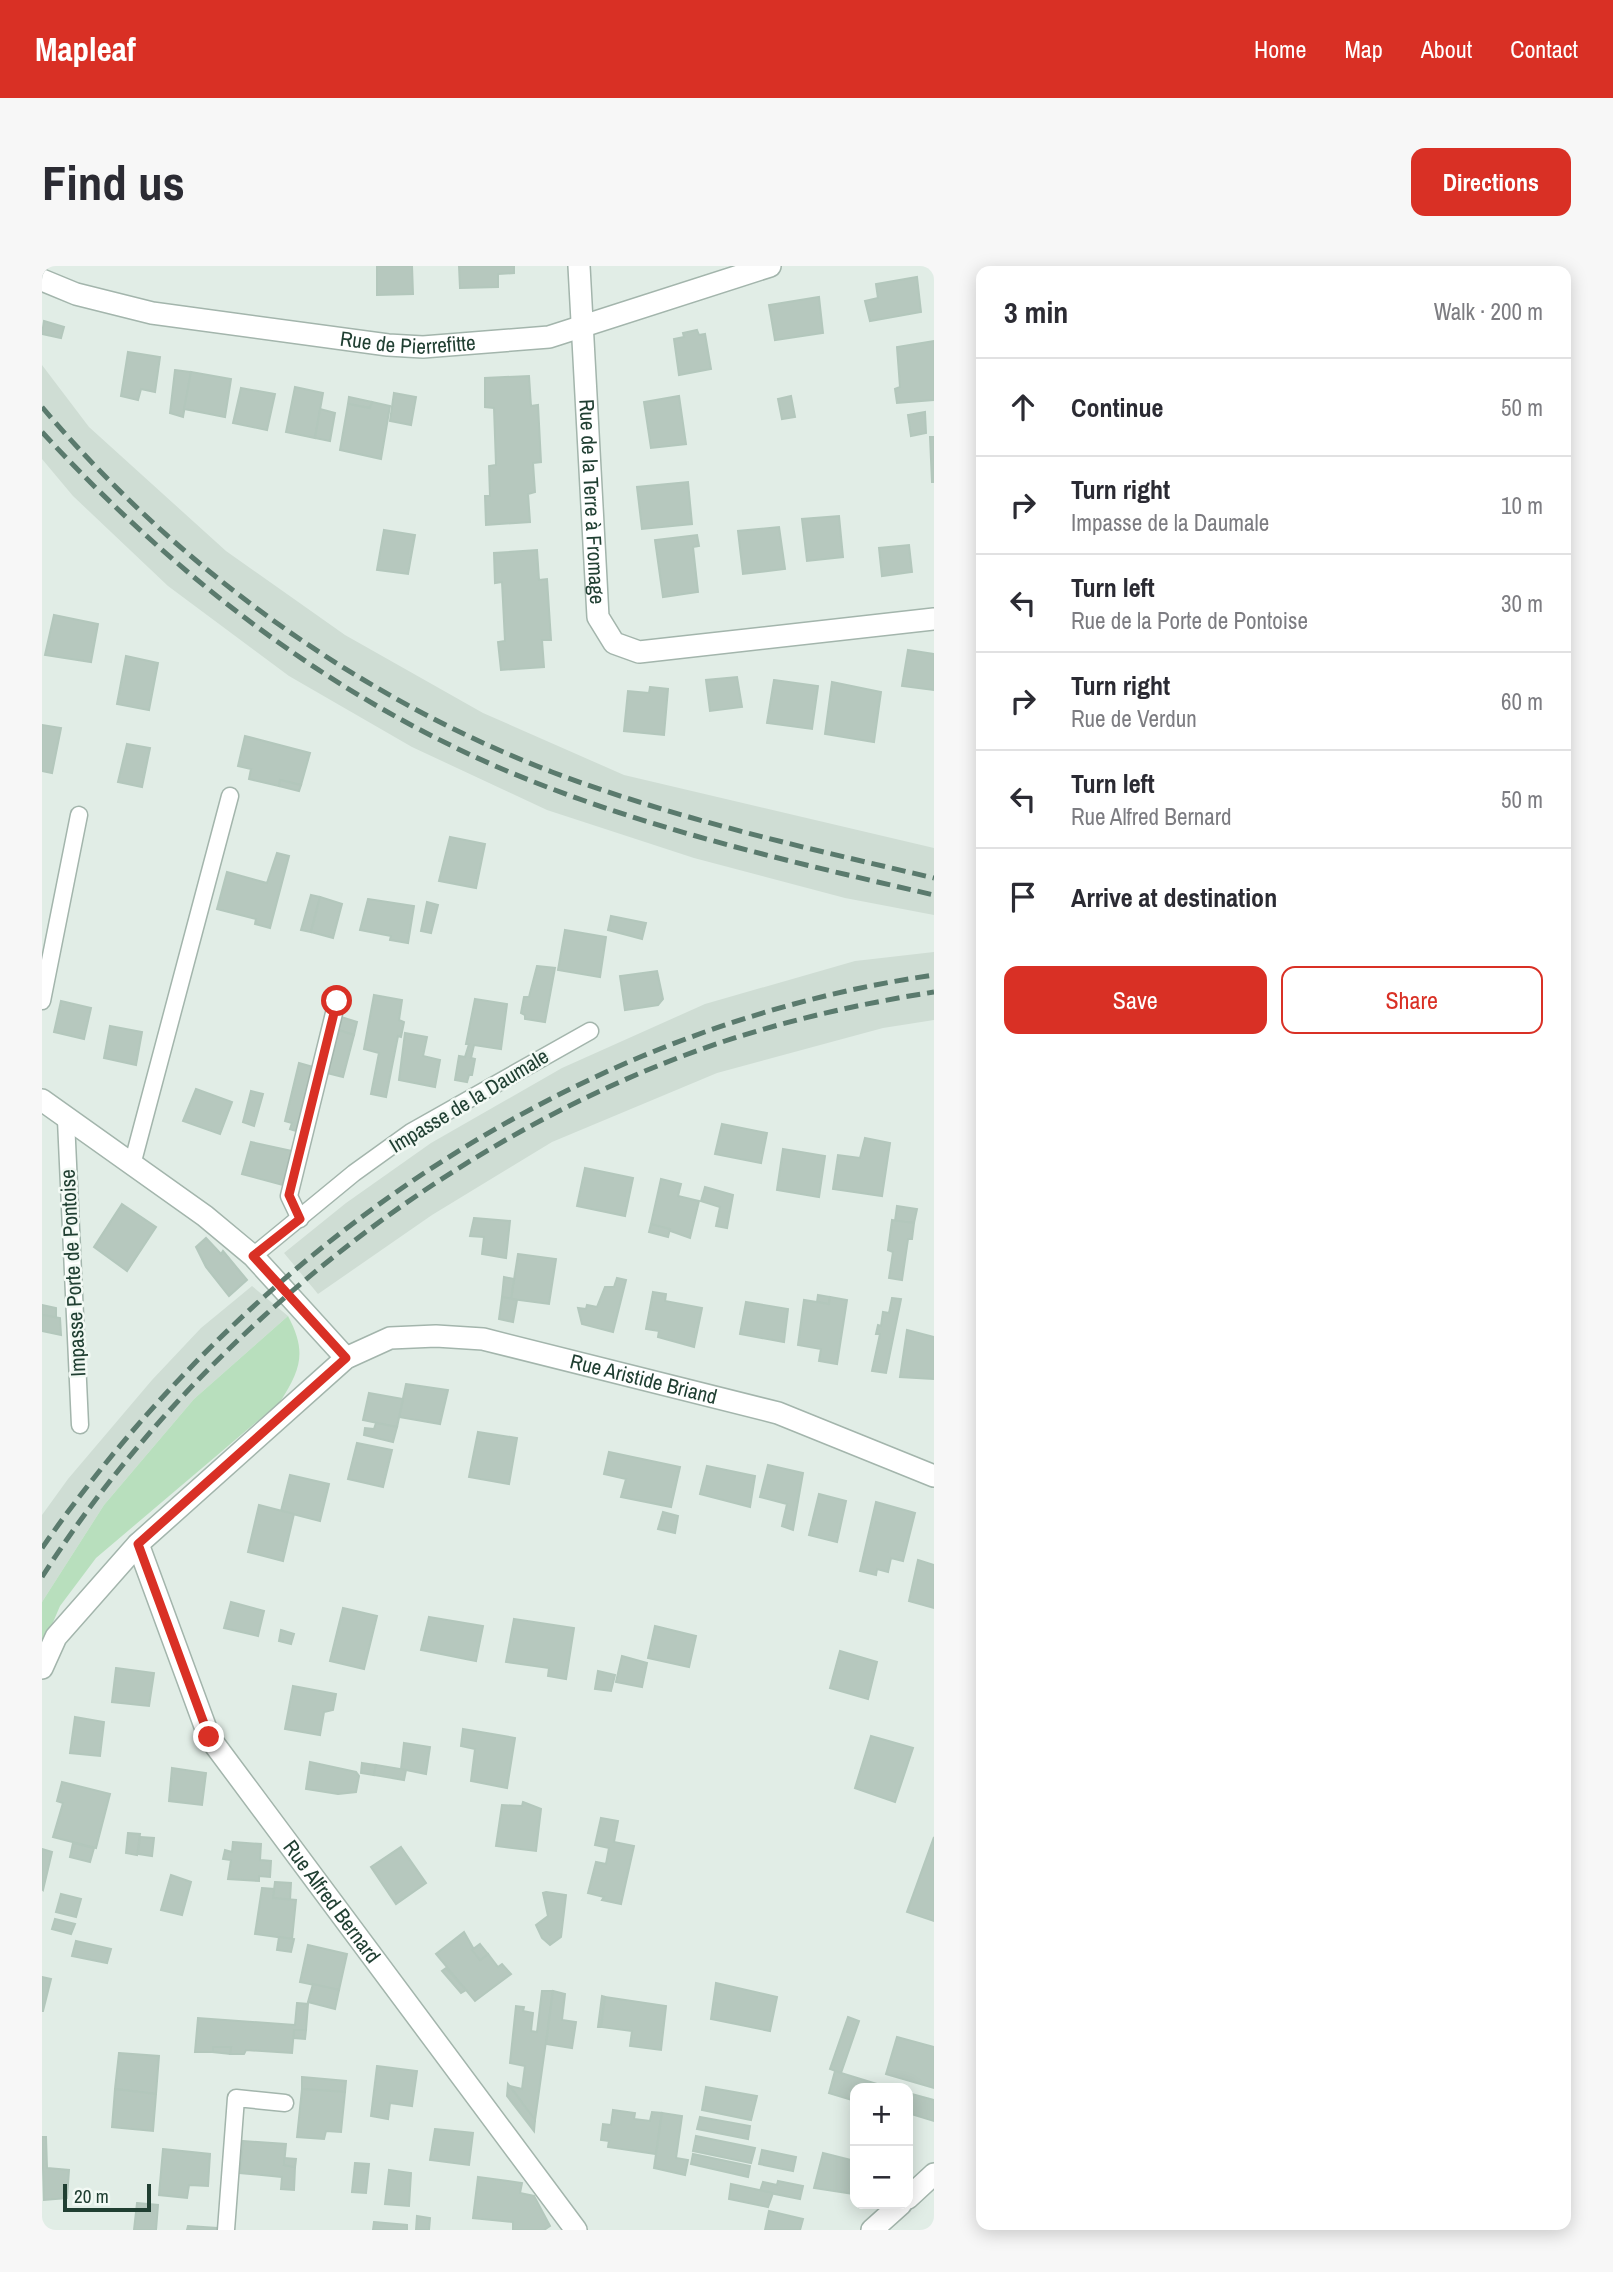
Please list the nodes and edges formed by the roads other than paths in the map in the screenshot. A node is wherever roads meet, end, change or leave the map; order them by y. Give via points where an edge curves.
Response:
1 (579, 266) edge
2 (770, 266) edge
3 (42, 280) edge
4 (582, 328) junction
5 (934, 619) edge
6 (230, 796) dead end
7 (79, 815) dead end
8 (337, 1001) dead end
9 (42, 1002) edge
10 (590, 1031) dead end
11 (42, 1100) edge
12 (66, 1121) junction
13 (132, 1165) junction
14 (300, 1219) junction
15 (253, 1256) junction
16 (346, 1358) junction
17 (80, 1425) dead end
18 (934, 1476) edge
19 (138, 1544) junction
20 (42, 1668) edge
21 (285, 2103) dead end
22 (934, 2174) edge
23 (913, 2193) edge
24 (895, 2209) edge
25 (226, 2230) edge
26 (576, 2230) edge
27 (872, 2230) edge

1 - 4 street, Rue de la Terre à Fromage
2 - 4 street, Rue de Pierrefitte
3 - 4 street, Rue de Pierrefitte via 86,297 152,313 388,345 423,347 548,337
4 - 5 street, Rue de la Terre à Fromage via 598,617 614,643 639,652
6 - 13 lane
7 - 9 lane
8 - 14 lane via 289,1195
10 - 14 lane, Impasse de la Daumale via 411,1132
11 - 12 street
12 - 13 street
12 - 17 lane, Impasse Porte de Pontoise
13 - 15 street
14 - 15 lane, Impasse de la Daumale
15 - 16 street
16 - 18 street, Rue Aristide Briand via 390,1338 483,1339 778,1413
16 - 19 street, Rue Aristide Briand
19 - 20 street, Rue Aristide Briand via 56,1637
19 - 26 street, Rue Alfred Bernard via 209,1737
21 - 25 lane via 236,2098
22 - 23 street
24 - 27 street

